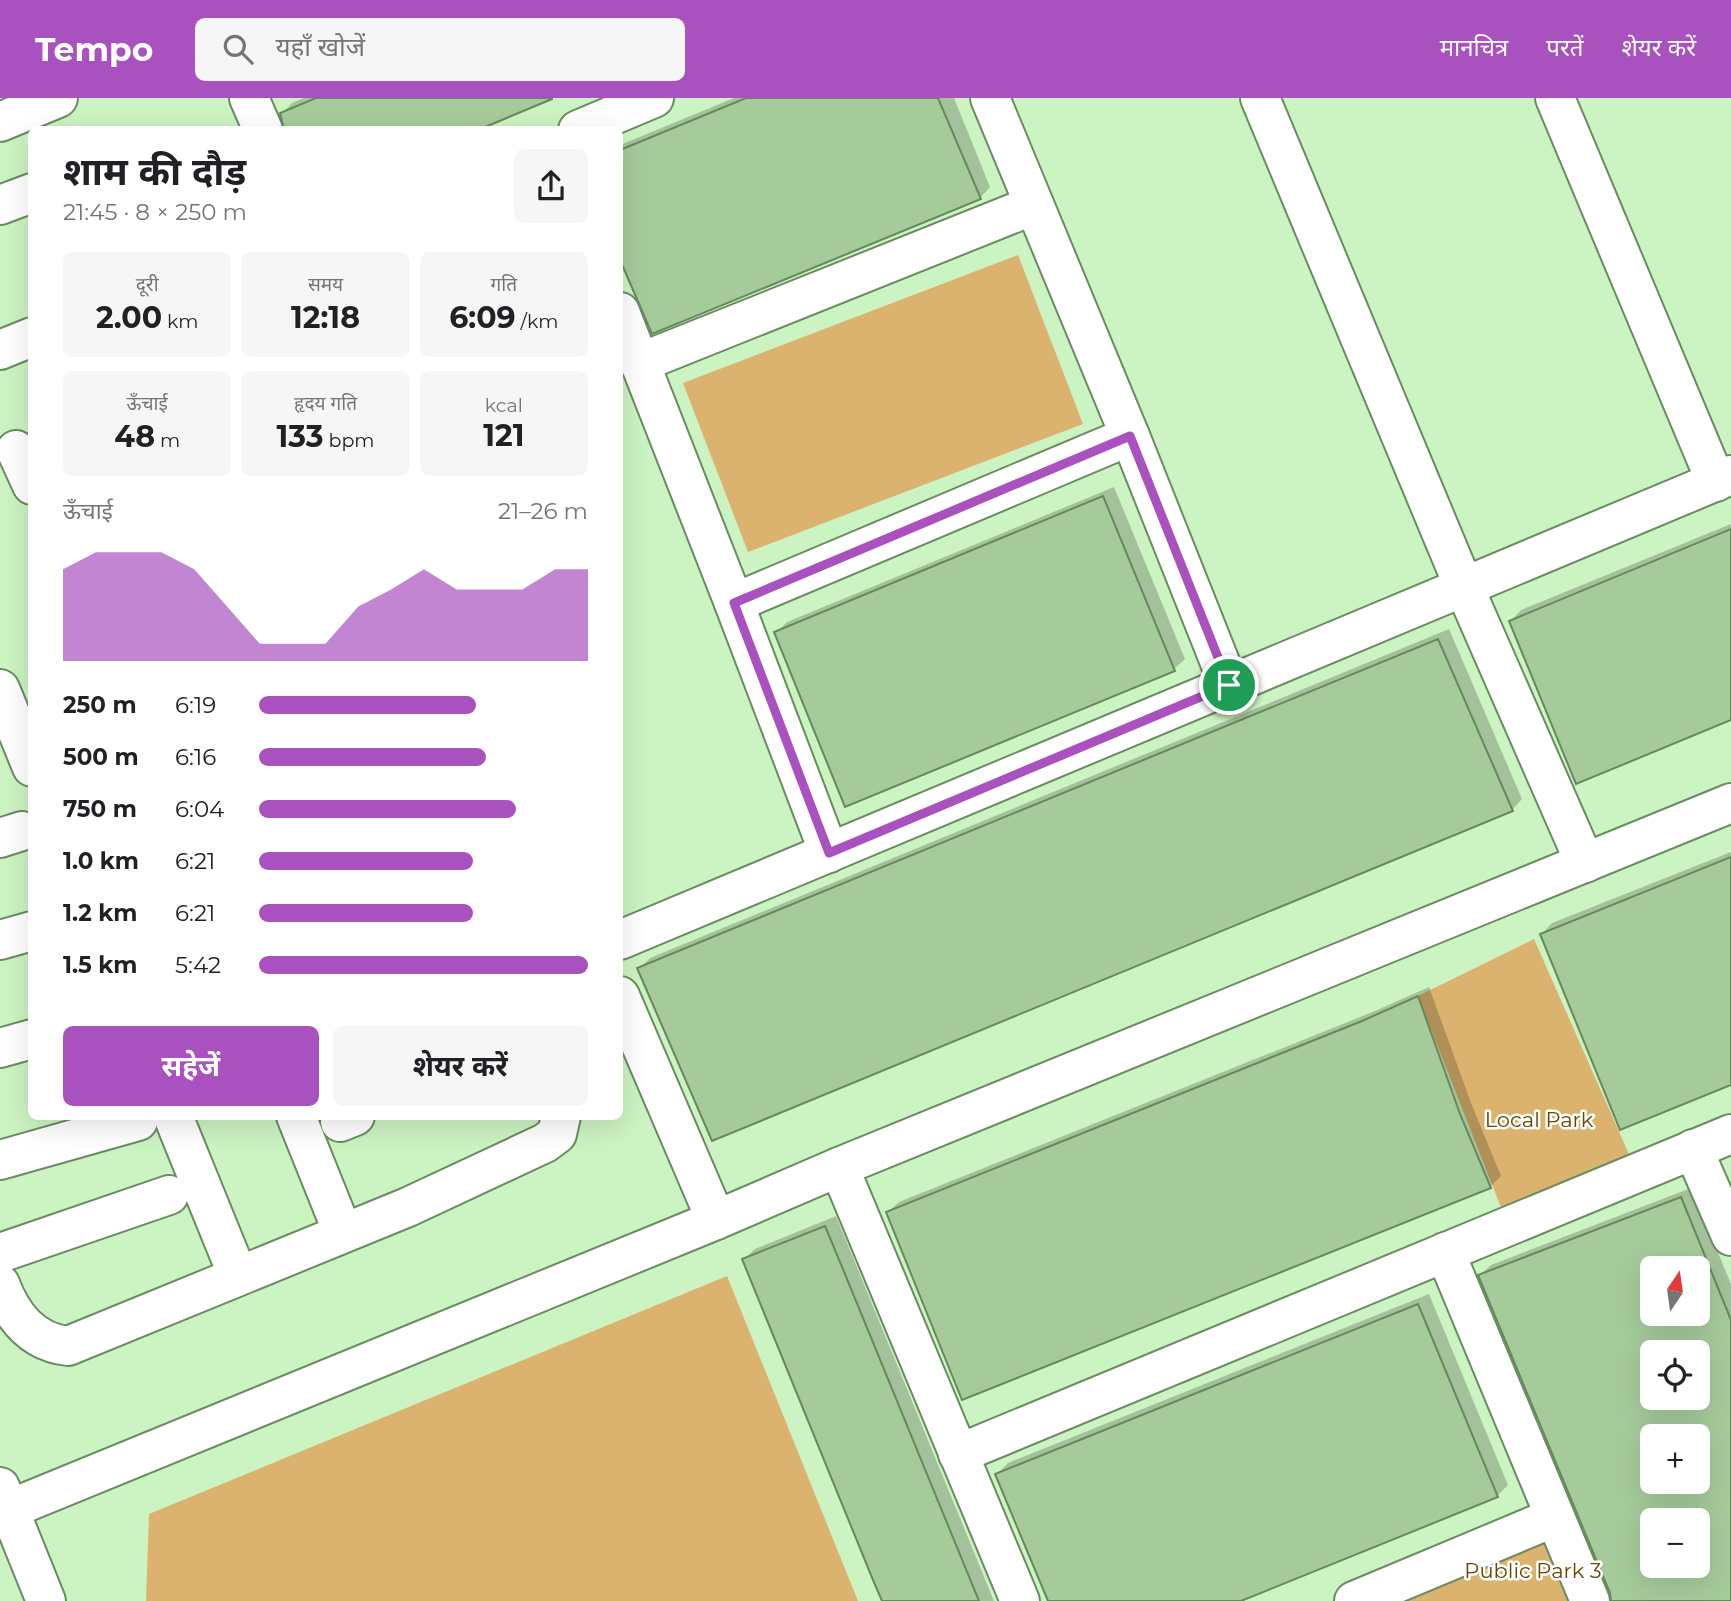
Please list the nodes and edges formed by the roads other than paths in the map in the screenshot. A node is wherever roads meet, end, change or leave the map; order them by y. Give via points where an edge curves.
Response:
1 (58, 98) edge
2 (249, 98) edge
3 (654, 98) edge
4 (990, 98) edge
5 (1260, 98) edge
6 (1555, 98) edge
7 (0, 122) edge
8 (260, 126) edge
9 (588, 126) edge
10 (28, 194) edge
11 (0, 205) edge
12 (1034, 205) junction
13 (623, 320) edge
14 (28, 339) edge
15 (0, 350) edge
16 (639, 363) junction
17 (1130, 436) junction
18 (16, 450) edge
19 (28, 476) edge
20 (1723, 479) edge
21 (1464, 587) junction
22 (734, 603) junction
23 (1229, 685) junction
24 (10, 707) edge
25 (28, 756) edge
26 (1731, 803) edge
27 (829, 853) junction
28 (1586, 863) junction
29 (28, 932) edge
30 (623, 939) edge
31 (0, 940) edge
32 (623, 1003) edge
33 (28, 1040) edge
34 (0, 1048) edge
35 (152, 1120) edge
36 (157, 1120) edge
37 (298, 1120) edge
38 (560, 1120) edge
39 (1731, 1134) edge
40 (1693, 1149) junction
41 (0, 1160) edge
42 (839, 1167) junction
43 (169, 1195) dead end
44 (716, 1220) junction
45 (343, 1233) junction
46 (1731, 1236) edge
47 (1445, 1252) junction
48 (0, 1253) edge
49 (238, 1276) junction
50 (0, 1284) edge
51 (958, 1454) junction
52 (3, 1503) edge
53 (1555, 1517) junction
54 (46, 1601) edge
55 (1020, 1601) edge
56 (1354, 1601) edge
57 (1590, 1601) edge

1 - 7 street
2 - 8 street
3 - 9 street
4 - 12 street
5 - 21 street
6 - 20 street
10 - 11 street
12 - 16 street
12 - 17 street
13 - 16 street
14 - 15 street
16 - 22 street
17 - 22 street
17 - 23 street
18 - 19 street
20 - 21 street
21 - 23 street
21 - 28 street
22 - 27 street
23 - 27 street
24 - 25 street
26 - 28 street
27 - 30 street
28 - 42 street
29 - 31 street
32 - 44 street
33 - 34 street
35 - 41 street
36 - 49 street
37 - 45 street
38 - 45 street via 557,1134 545,1143
39 - 40 street
40 - 46 street
40 - 47 street
42 - 44 street
42 - 51 street
43 - 48 street
44 - 52 street
45 - 49 street
47 - 51 street
47 - 53 street
49 - 50 street via 68,1346 52,1345 28,1328 13,1312
51 - 55 street
52 - 54 street
53 - 56 street
53 - 57 street

